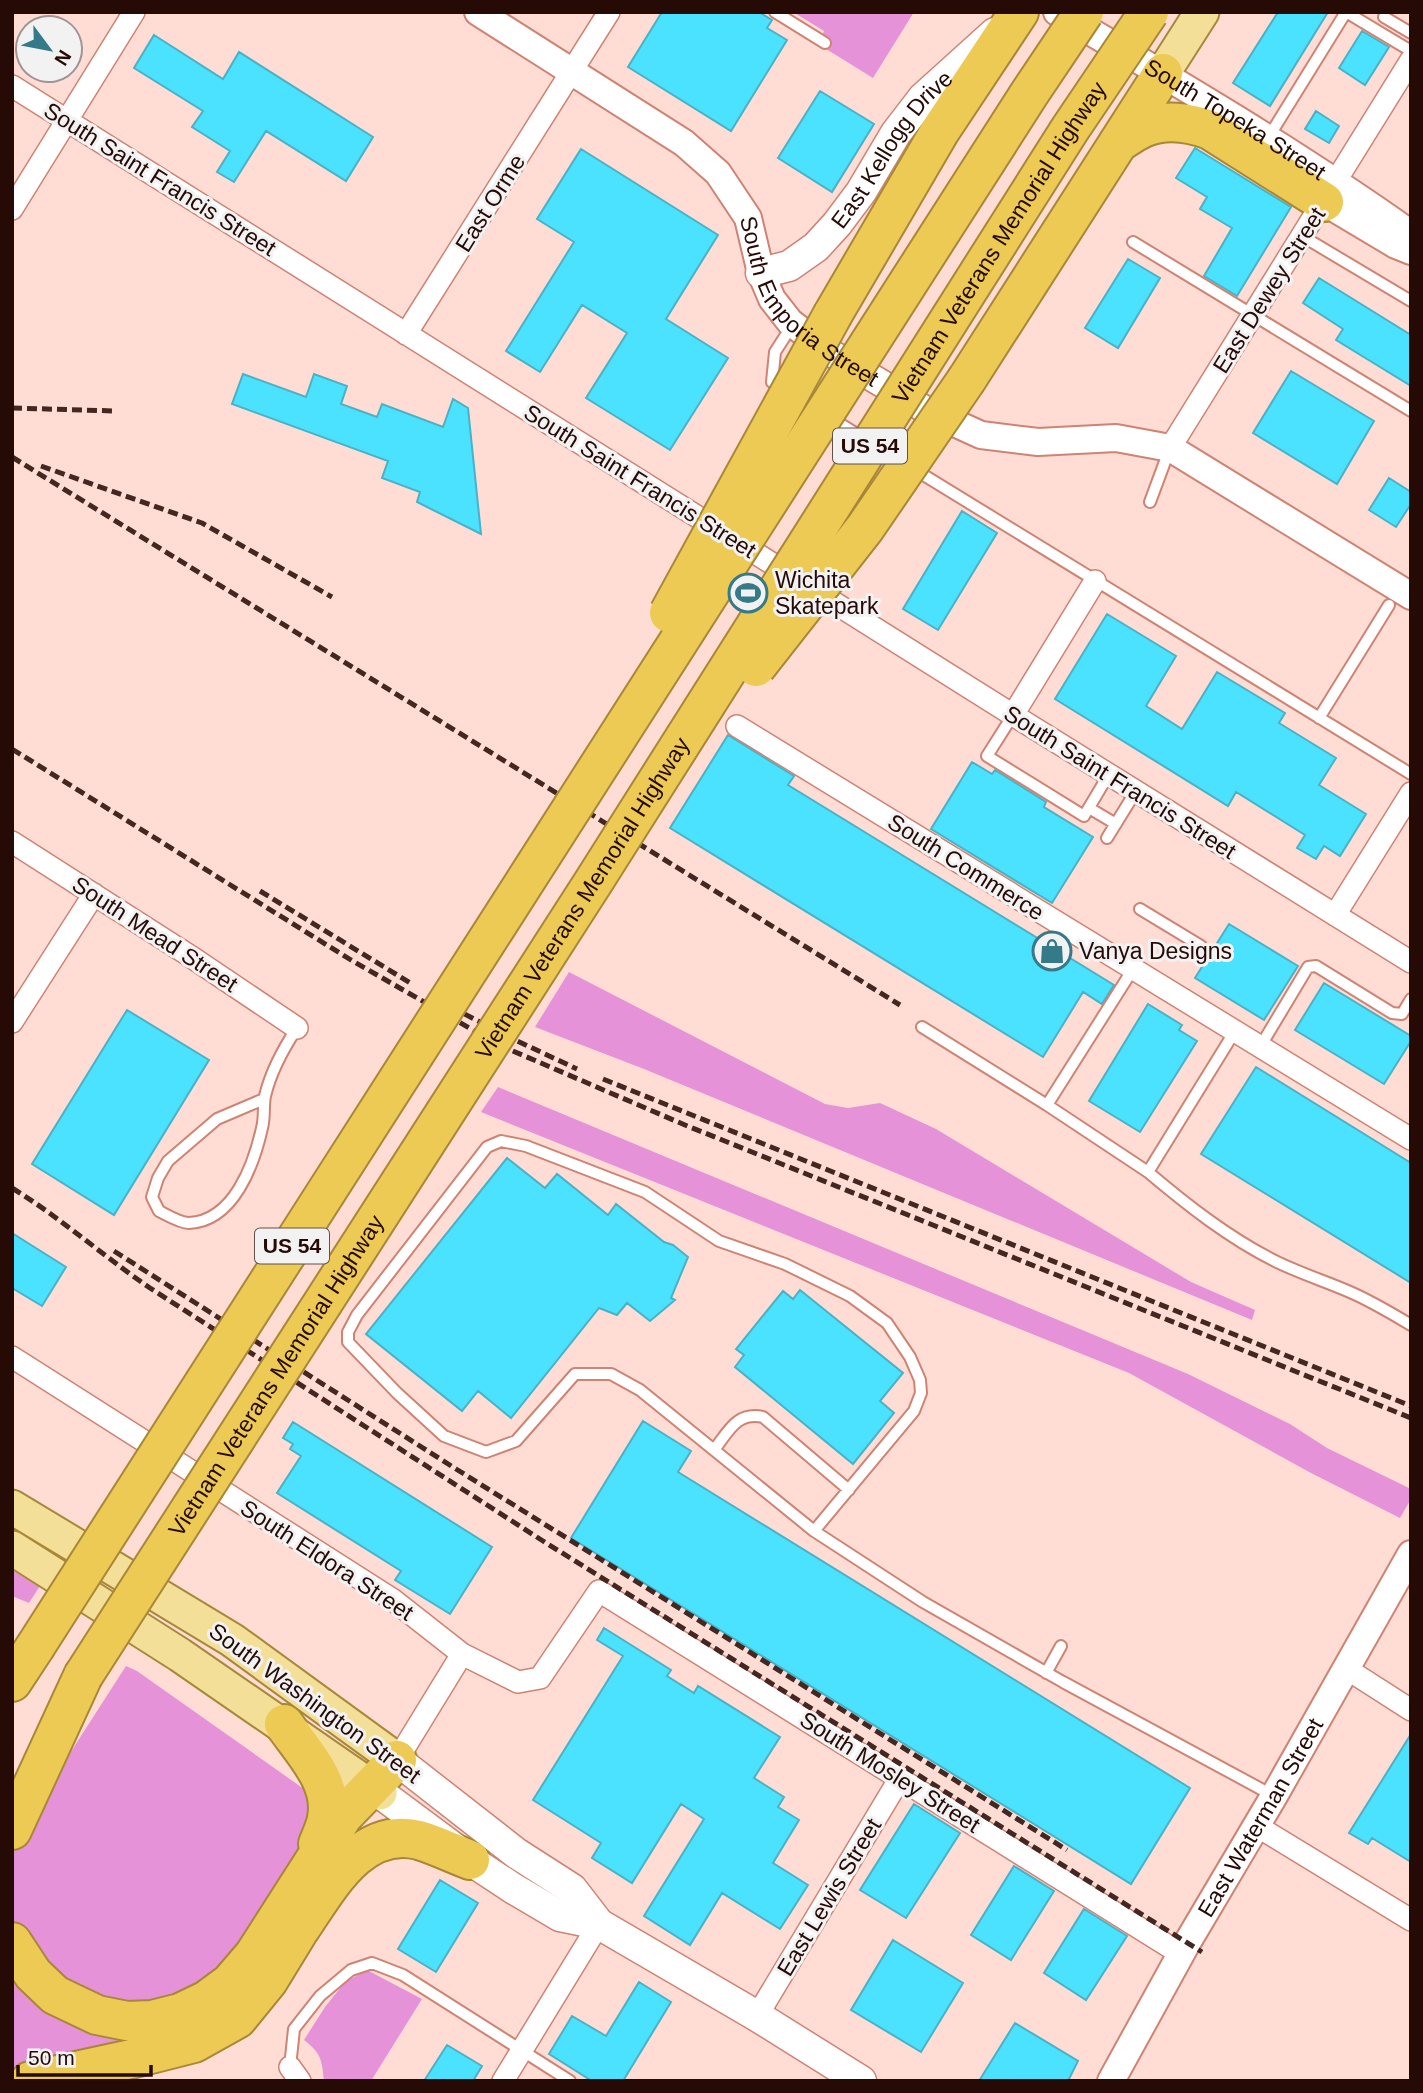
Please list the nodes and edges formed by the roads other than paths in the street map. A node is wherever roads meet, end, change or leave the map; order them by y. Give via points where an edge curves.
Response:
1 (134, 12) edge
2 (478, 12) edge
3 (609, 12) edge
4 (775, 12) edge
5 (1016, 12) edge
6 (1057, 12) edge
7 (1084, 12) edge
8 (1149, 12) edge
9 (1202, 12) edge
10 (1346, 12) edge
11 (1386, 15) edge
12 (1376, 30) junction
13 (1411, 33) edge
14 (825, 43) dead end
15 (1411, 51) edge
16 (1411, 60) edge
17 (573, 71) junction
18 (1163, 73) junction
19 (12, 86) edge
20 (67, 121) junction
21 (1267, 139) junction
22 (1118, 143) junction
23 (1330, 192) junction
24 (12, 209) edge
25 (1411, 234) edge
26 (1302, 236) junction
27 (1133, 242) dead end
28 (1411, 251) edge
29 (761, 273) junction
30 (1411, 301) edge
31 (1253, 315) junction
32 (793, 324) junction
33 (406, 334) junction
34 (1411, 411) edge
35 (1170, 448) junction
36 (1150, 502) dead end
37 (1095, 581) junction
38 (1400, 601) edge
39 (1013, 715) junction
40 (1319, 718) junction
41 (737, 726) dead end
42 (1109, 774) junction
43 (1411, 774) edge
44 (1136, 791) junction
45 (1411, 793) edge
46 (1089, 808) junction
47 (1116, 824) junction
48 (1107, 838) dead end
49 (12, 842) edge
50 (549, 844) junction
51 (594, 881) junction
52 (94, 894) junction
53 (1140, 909) dead end
54 (1335, 915) junction
55 (1201, 946) dead end
56 (1411, 962) edge
57 (1133, 969) junction
58 (1411, 999) edge
59 (14, 1014) edge
60 (922, 1027) dead end
61 (297, 1028) joint
62 (1235, 1031) junction
63 (1260, 1047) junction
64 (264, 1099) junction
65 (1047, 1105) junction
66 (1411, 1139) edge
67 (1148, 1172) junction
68 (1411, 1325) edge
69 (12, 1357) edge
70 (714, 1450) junction
71 (849, 1490) junction
72 (12, 1507) edge
73 (814, 1531) junction
74 (12, 1548) edge
75 (1411, 1555) edge
76 (599, 1591) joint
77 (1061, 1646) dead end
78 (462, 1654) junction
79 (23, 1660) edge
80 (1347, 1669) junction
81 (1046, 1673) junction
82 (83, 1676) junction
83 (12, 1682) edge
84 (1411, 1710) edge
85 (284, 1724) junction
86 (900, 1778) junction
87 (383, 1780) junction
88 (12, 1784) edge
89 (1275, 1796) junction
90 (1257, 1826) junction
91 (12, 1830) edge
92 (470, 1860) junction
93 (311, 1866) junction
94 (1411, 1920) edge
95 (599, 1924) junction
96 (300, 1929) junction
97 (12, 1942) edge
98 (1181, 1954) junction
99 (757, 2016) junction
100 (522, 2051) junction
101 (295, 2074) edge
102 (1116, 2079) edge
103 (30, 2081) edge
104 (503, 2081) edge
105 (570, 2081) edge
106 (860, 2081) edge

1 - 20 street
2 - 17 street, South Emporia Street
3 - 17 street, East Orme
4 - 14 lane
5 - 29 main road, East Kellogg Drive via 923,97 860,192 816,247 789,266
5 - 50 highway, bridge via 833,314 630,684
6 - 18 street, South Topeka Street
7 - 50 highway, US 54, bridge
8 - 51 highway, Vietnam Veterans Memorial Highway / US 54, bridge via 1070,129
9 - 18 main road
10 - 12 lane
10 - 21 lane
11 - 12 lane
11 - 13 lane
12 - 15 lane
16 - 23 street, East Dewey Street
17 - 29 street, South Emporia Street via 684,143 718,173 748,218
17 - 33 street, East Orme
18 - 21 street, South Topeka Street
18 - 22 highway
19 - 20 street, South Saint Francis Street
20 - 24 street
20 - 33 street, South Saint Francis Street
21 - 23 street, South Topeka Street
22 - 23 highway via 1143,128 1192,123
22 - 51 highway, bridge via 865,528
23 - 25 street, South Topeka Street
23 - 26 street, East Dewey Street
23 - 28 street, South Topeka Street via 1396,245
26 - 30 lane
26 - 31 street, East Dewey Street
27 - 31 lane
29 - 32 street, South Emporia Street via 772,299
31 - 34 lane
31 - 35 street, East Dewey Street
32 - 35 street, South Emporia Street via 874,380 981,435 1038,442 1116,438
32 - 37 lane via 775,352 772,382
33 - 39 street, South Saint Francis Street
35 - 36 lane
35 - 38 street, South Emporia Street
37 - 39 street
37 - 40 lane
38 - 40 lane
39 - 42 street, South Saint Francis Street
39 - 46 lane via 987,756 1084,816
40 - 43 lane
41 - 57 street, South Commerce
42 - 44 street, South Saint Francis Street
42 - 46 lane
44 - 47 lane
44 - 54 street, South Saint Francis Street
45 - 54 street
46 - 47 lane
47 - 48 lane
49 - 52 street, South Mead Street
50 - 79 highway, US 54, bridge
51 - 82 highway, Vietnam Veterans Memorial Highway / US 54, bridge
52 - 59 street
52 - 61 street, South Mead Street
53 - 55 lane
54 - 56 street, South Saint Francis Street
57 - 62 street, South Commerce
57 - 65 lane
58 - 63 lane via 1402,1014 1392,1013 1316,966 1308,967
60 - 65 lane
61 - 64 lane via 273,1069
62 - 63 street, South Commerce
62 - 67 lane
63 - 66 street, South Commerce
64 - 64 lane via 263,1125 253,1161 234,1196 213,1217 187,1223 159,1211 152,1197 168,1161 217,1119
65 - 67 lane
67 - 68 lane via 1224,1231 1265,1255 1351,1292
69 - 78 street, South Eldora Street via 392,1600
70 - 71 lane via 737,1422 753,1414 763,1417
70 - 71 lane via 640,1390 611,1374 575,1374 516,1441 486,1452 444,1436 348,1342 348,1332 487,1147 501,1141 526,1146 645,1192 719,1241 785,1264 839,1290 887,1324 910,1357 921,1393 914,1411
70 - 73 lane
71 - 73 lane
72 - 87 main road, South Washington Street via 232,1640
73 - 81 lane via 923,1602
74 - 85 main road, South Washington Street
75 - 80 street, East Waterman Street
76 - 78 street, South Eldora Street via 540,1678 518,1682
76 - 86 street, South Mosley Street
77 - 81 lane
78 - 87 street
79 - 83 highway, US 54
80 - 84 street
80 - 89 street, East Waterman Street
81 - 89 lane
82 - 88 highway, Vietnam Veterans Memorial Highway / US 54
82 - 91 highway
85 - 87 main road, South Washington Street
85 - 93 highway via 324,1782 328,1800 327,1818
86 - 98 street, South Mosley Street
86 - 99 street, East Lewis Street
87 - 92 main road, South Washington Street
87 - 93 highway via 343,1816
87 - 95 main road, South Washington Street via 572,1889
87 - 96 highway
89 - 90 street, East Waterman Street
90 - 94 street
90 - 98 street, East Waterman Street
92 - 95 main road, South Washington Street via 560,1916
92 - 96 highway via 418,1840 384,1842 346,1864
93 - 97 highway via 254,1955 230,1983 180,2013 127,2021 97,2015 55,1995 33,1974
95 - 99 main road, South Washington Street
95 - 100 street
96 - 103 highway via 268,1981 237,2019 194,2043
98 - 102 street, East Waterman Street
99 - 106 main road, South Washington Street
100 - 101 lane via 403,1975 372,1963 351,1970 320,1996 294,2029
100 - 104 street
100 - 105 lane

